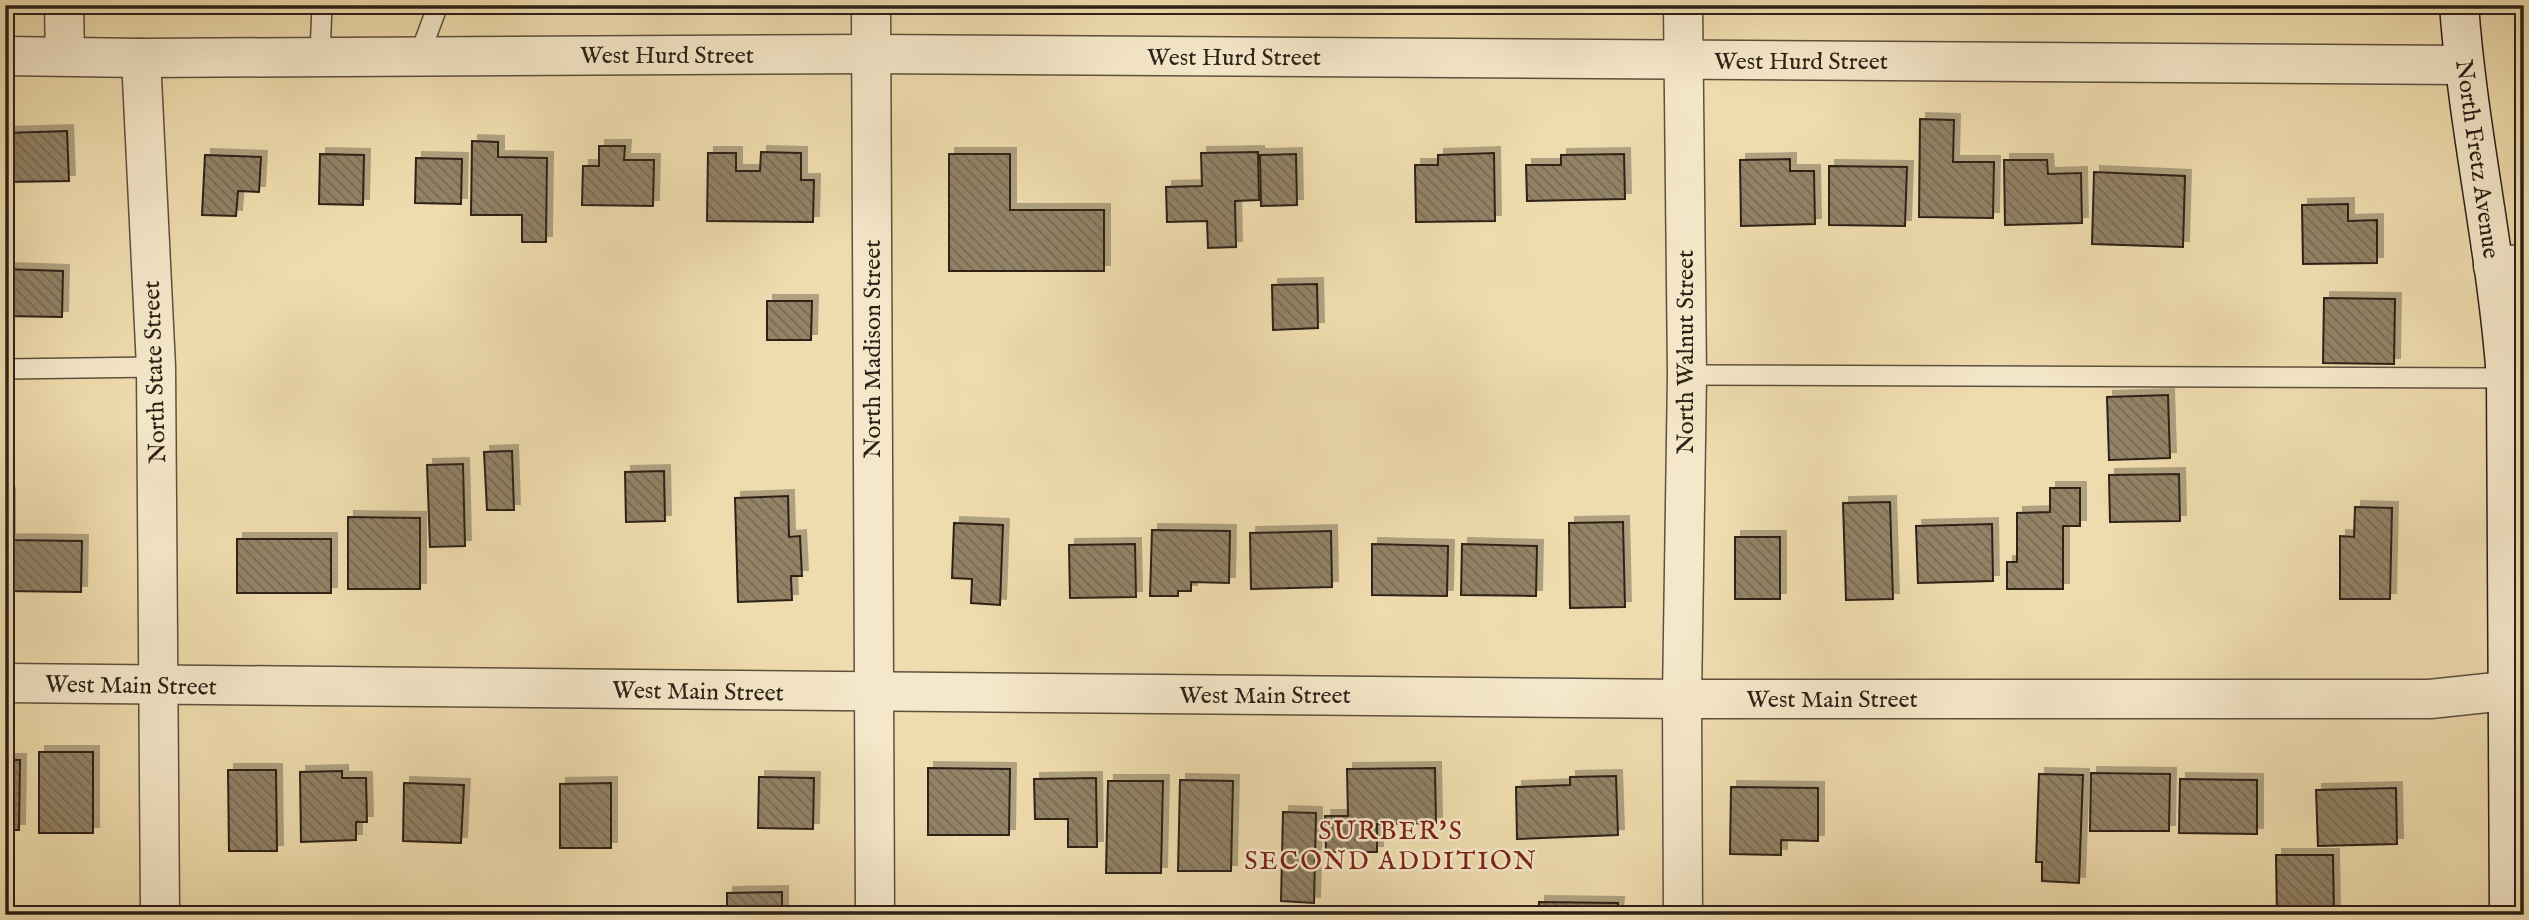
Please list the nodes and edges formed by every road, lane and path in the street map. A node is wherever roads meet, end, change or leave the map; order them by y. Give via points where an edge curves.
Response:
1 (65, 5) edge
2 (322, 5) edge
3 (438, 5) edge
4 (871, 5) edge
5 (1683, 5) edge
6 (2459, 5) edge
7 (871, 54) junction
8 (5, 55) edge
9 (65, 56) junction
10 (320, 56) junction
11 (419, 56) junction
12 (141, 58) junction
13 (1683, 60) junction
14 (2463, 65) junction
15 (2508, 265) edge
16 (156, 367) junction
17 (5, 369) edge
18 (1687, 375) junction
19 (2506, 378) junction
20 (5, 683) edge
21 (161, 686) junction
22 (2517, 689) edge
23 (873, 692) junction
24 (1682, 699) junction
25 (160, 915) edge
26 (875, 915) edge
27 (1683, 915) edge
28 (2509, 915) edge

1 - 9 street
2 - 10 lane
3 - 11 lane
4 - 7 street, North Madison Street
5 - 13 street, North Walnut Street
6 - 14 street, North Fretz Avenue
7 - 11 street, West Hurd Street
7 - 13 street, West Hurd Street
7 - 23 street, North Madison Street
8 - 9 street, West Hurd Street
9 - 12 street, West Hurd Street
10 - 11 street, West Hurd Street
10 - 12 street, West Hurd Street
12 - 16 street, North State Street
13 - 14 street, West Hurd Street
13 - 18 street, North Walnut Street
14 - 15 street, North Fretz Avenue
15 - 19 street, North Fretz Avenue
16 - 17 lane
16 - 21 street, North State Street
18 - 19 lane
18 - 24 street, North Walnut Street
19 - 22 street, North Fretz Avenue
20 - 21 street, West Main Street
21 - 23 street, West Main Street
21 - 25 street, North State Street
22 - 24 street, West Main Street via 2430,699
22 - 28 street, North Fretz Avenue
23 - 24 street, West Main Street
23 - 26 street, North Madison Street
24 - 27 street, North Walnut Street

